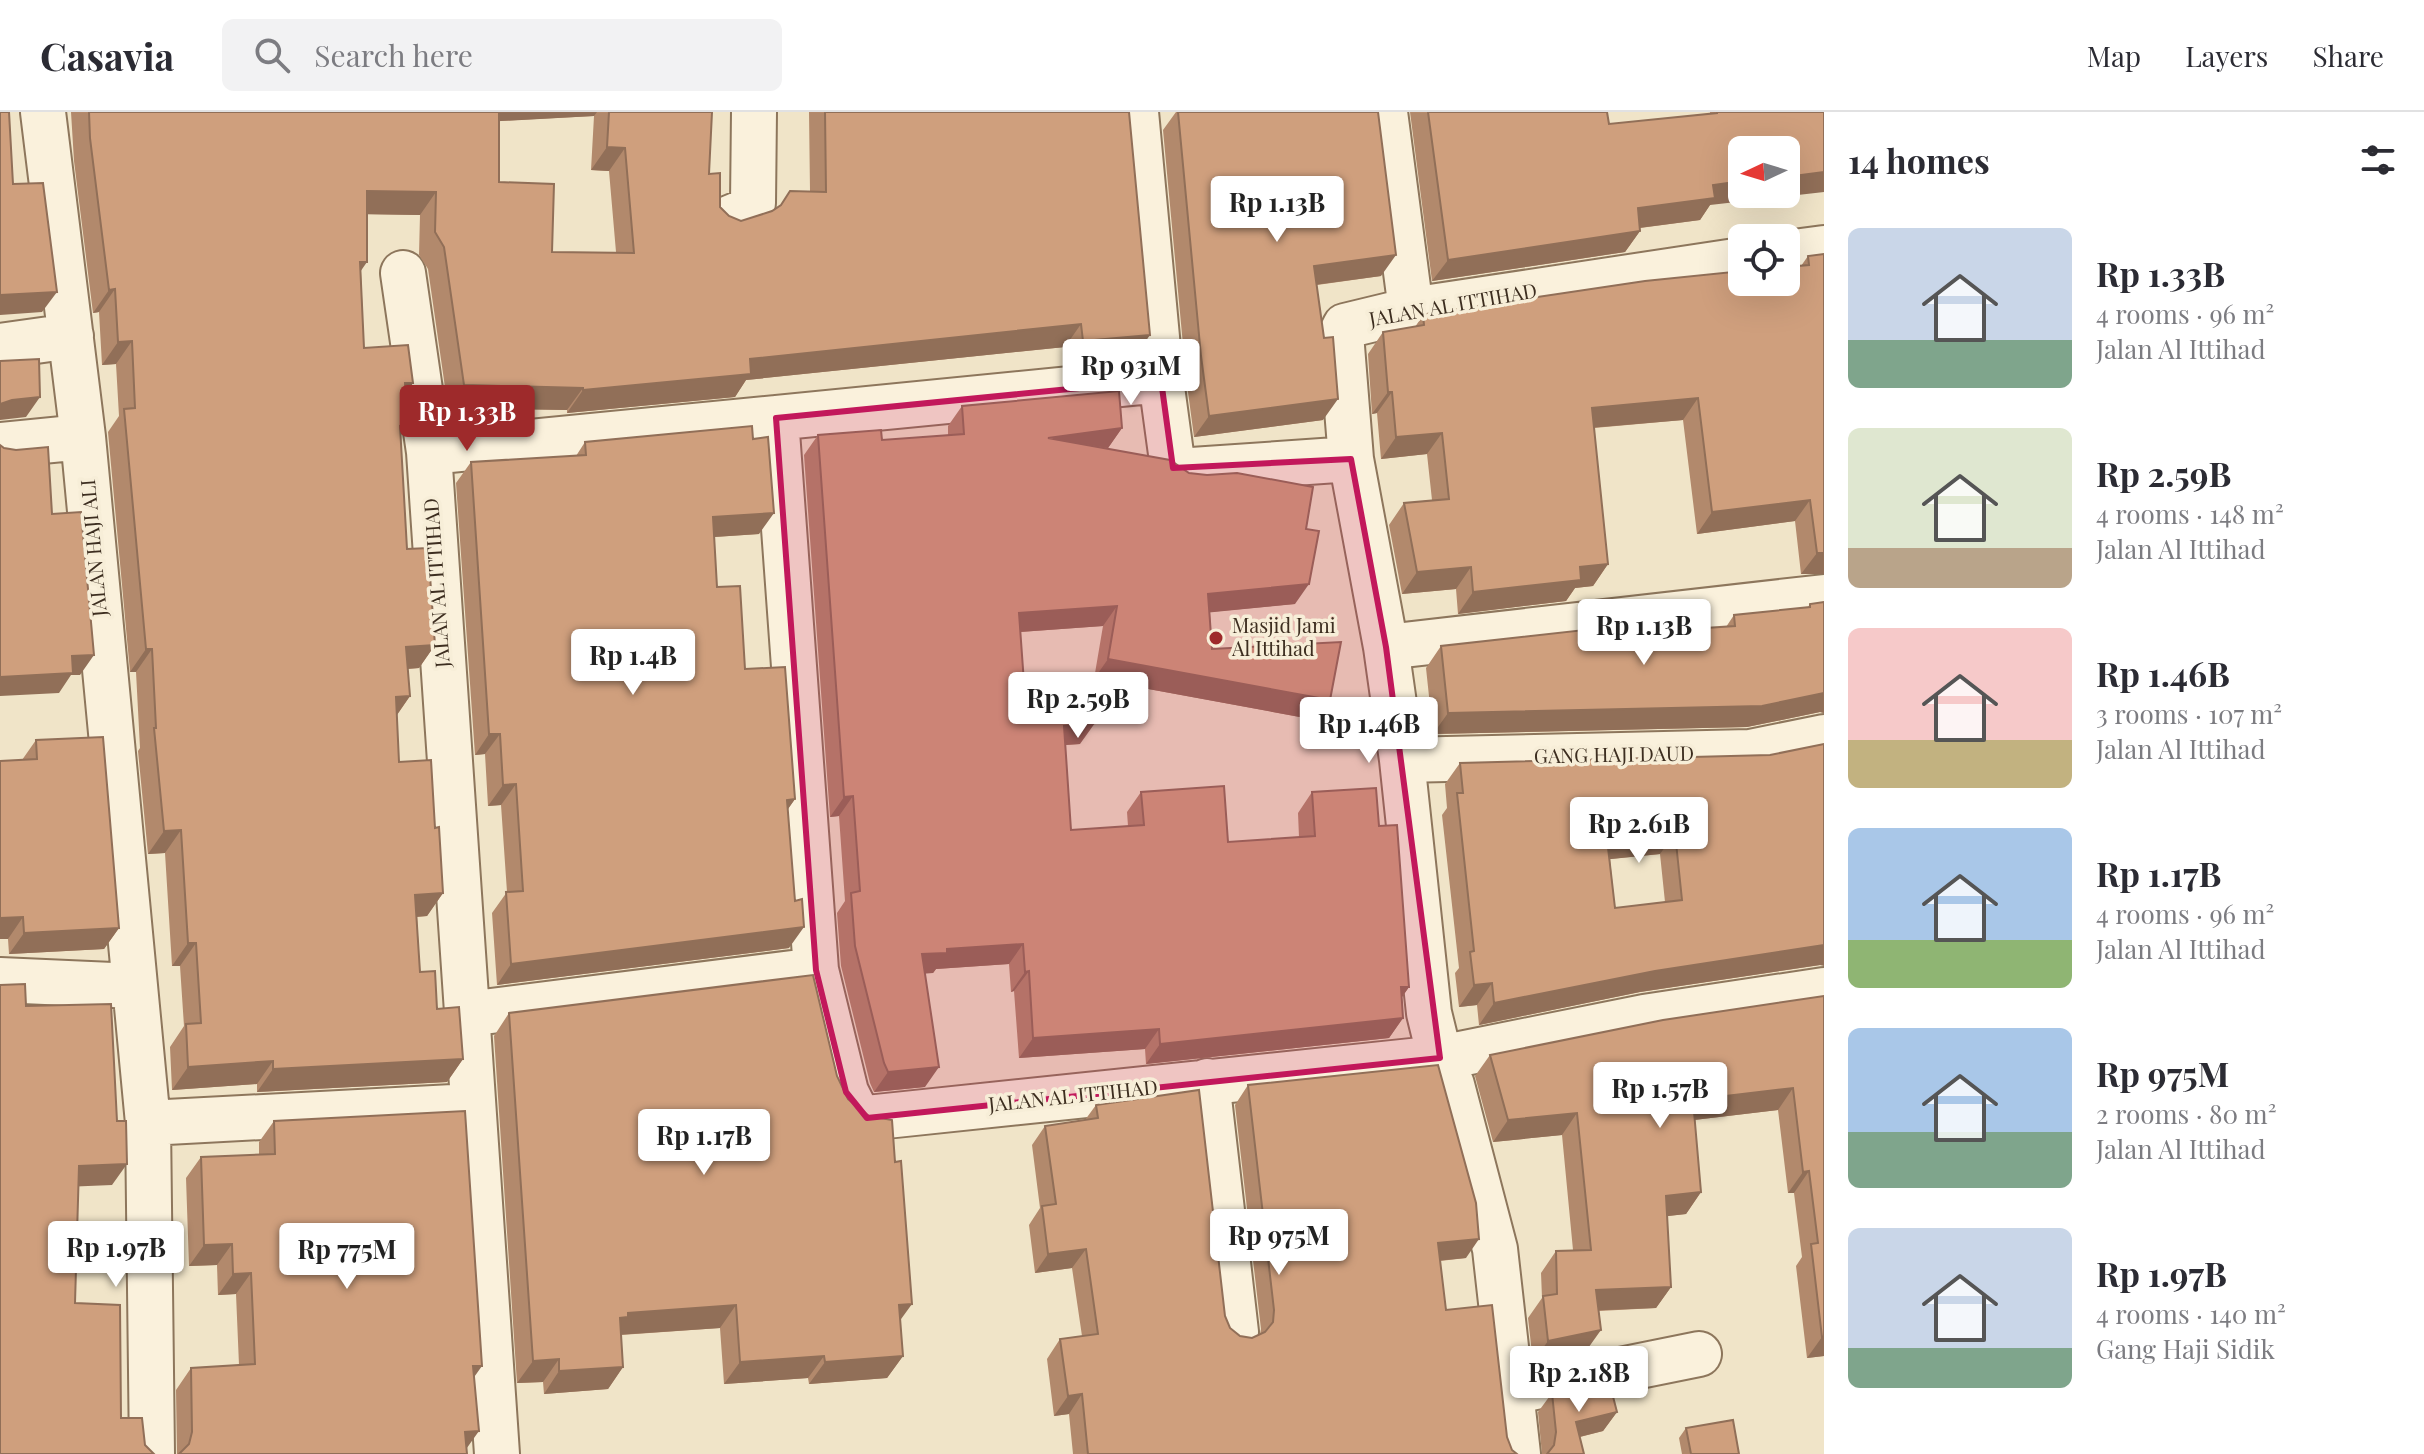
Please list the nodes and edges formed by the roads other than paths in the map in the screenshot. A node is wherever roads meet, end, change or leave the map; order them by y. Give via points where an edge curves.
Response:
1 (43, 112) edge
2 (754, 112) edge
3 (1136, 112) edge
4 (1385, 112) edge
5 (727, 219) edge
6 (1824, 248) edge
7 (1800, 251) edge
8 (1728, 262) edge
9 (403, 273) dead end
10 (1411, 310) junction
11 (71, 336) junction
12 (0, 346) edge
13 (1161, 380) junction
14 (776, 418) junction
15 (83, 437) junction
16 (0, 445) edge
17 (429, 452) junction
18 (1351, 459) junction
19 (1824, 597) edge
20 (1386, 647) junction
21 (1824, 737) edge
22 (1402, 760) junction
23 (816, 970) junction
24 (0, 980) edge
25 (135, 986) junction
26 (1824, 990) edge
27 (467, 1014) junction
28 (1440, 1058) junction
29 (1207, 1081) junction
30 (472, 1106) junction
31 (148, 1123) junction
32 (1236, 1332) edge
33 (1699, 1354) dead end
34 (1511, 1392) junction
35 (152, 1454) edge
36 (497, 1454) edge
37 (1518, 1454) edge

1 - 11 street, JALAN HAJI ALI
2 - 5 street via 753,203
3 - 13 street
4 - 10 street
6 - 7 street
8 - 10 street, JALAN AL ITTIHAD
9 - 17 street, JALAN AL ITTIHAD
10 - 18 street, JALAN AL ITTIHAD via 1355,322 1341,334
11 - 12 street
11 - 15 street, JALAN HAJI ALI
13 - 14 street
13 - 18 street via 1172,461 1179,468
14 - 17 street
14 - 23 street, JALAN AL ITTIHAD
15 - 16 street
15 - 25 street, JALAN HAJI ALI
17 - 27 street, JALAN AL ITTIHAD
18 - 20 street, JALAN AL ITTIHAD
19 - 20 street
20 - 22 street, JALAN AL ITTIHAD
21 - 22 street, GANG HAJI DAUD via 1750,752
22 - 28 street, JALAN AL ITTIHAD via 1429,1013
23 - 27 street
23 - 29 street, JALAN AL ITTIHAD via 846,1092 855,1110 867,1118
24 - 25 street
25 - 31 street, JALAN HAJI ALI
26 - 28 street via 1644,1017
27 - 30 street, JALAN AL ITTIHAD
28 - 29 street, JALAN AL ITTIHAD
28 - 34 street, JALAN AL ITTIHAD via 1452,1085 1495,1249
29 - 32 street
30 - 31 street
30 - 36 street, JALAN AL ITTIHAD
31 - 35 street, JALAN HAJI ALI
33 - 34 street
34 - 37 street, JALAN AL ITTIHAD

